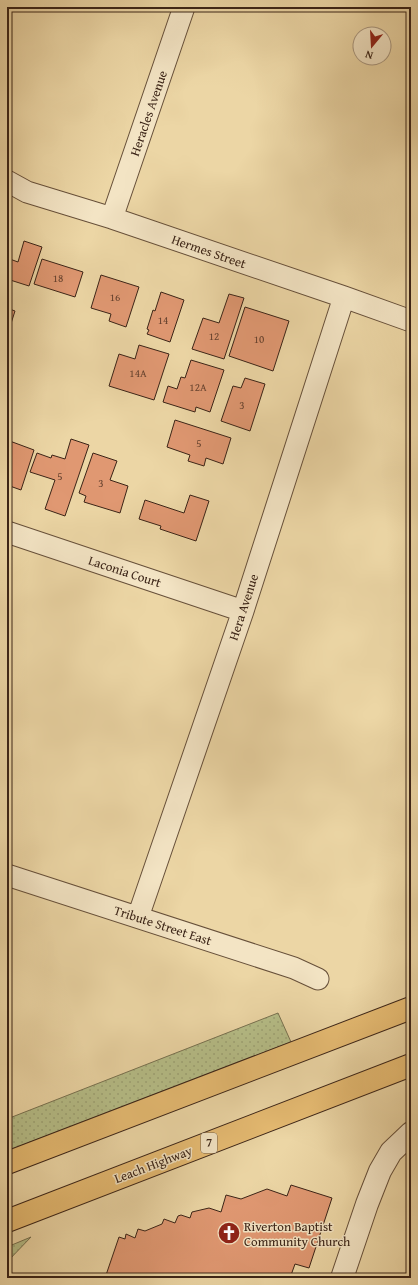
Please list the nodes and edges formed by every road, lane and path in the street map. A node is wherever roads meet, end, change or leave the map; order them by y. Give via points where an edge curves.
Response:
1 (184, 7) edge
2 (7, 181) edge
3 (112, 218) junction
4 (344, 297) junction
5 (411, 321) edge
6 (7, 532) edge
7 (243, 611) junction
8 (7, 875) edge
9 (138, 917) junction
10 (318, 979) dead end
11 (411, 1008) edge
12 (411, 1065) edge
13 (411, 1133) edge
14 (7, 1163) edge
15 (7, 1221) edge
16 (342, 1278) edge

1 - 3 street, Heracles Avenue
2 - 3 street, Hermes Street via 27,192
3 - 4 street, Hermes Street
4 - 5 street, Hermes Street
4 - 7 street, Hera Avenue
6 - 7 street, Laconia Court
7 - 9 street, Hera Avenue
8 - 9 street, Tribute Street East
9 - 10 street, Tribute Street East via 294,968
11 - 14 highway
12 - 15 highway, Leach Highway / 7
13 - 16 street via 392,1152 380,1171 366,1204

